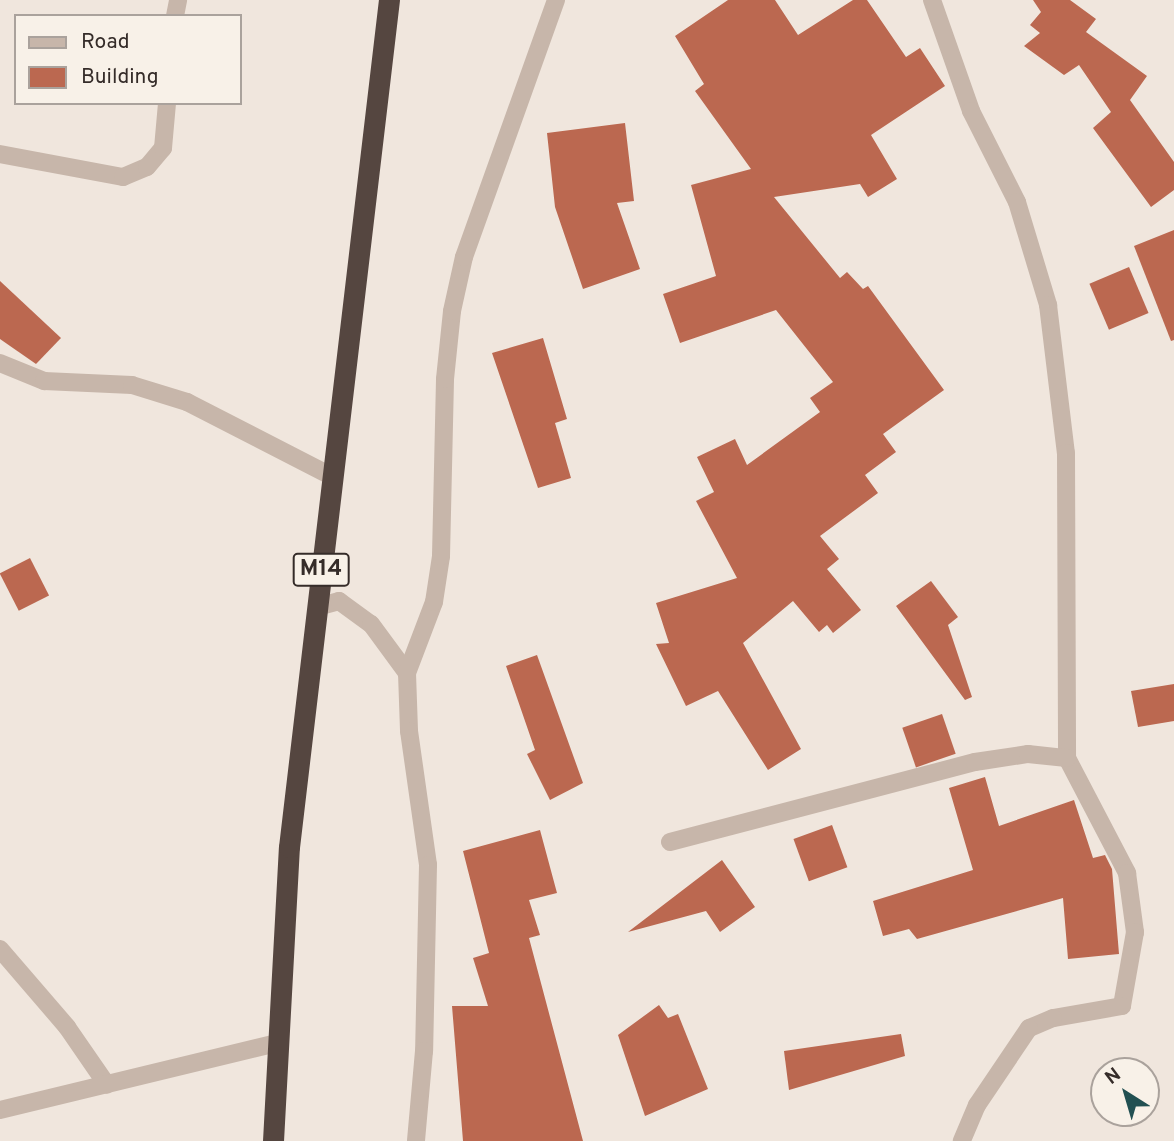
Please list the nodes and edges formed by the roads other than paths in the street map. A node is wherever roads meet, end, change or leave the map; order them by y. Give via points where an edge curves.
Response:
1 (389, 0) edge
2 (556, 0) edge
3 (932, 0) edge
4 (167, 105) edge
5 (0, 154) edge
6 (0, 363) edge
7 (331, 476) junction
8 (317, 607) junction
9 (407, 673) junction
10 (1067, 758) junction
11 (670, 842) dead end
12 (0, 950) edge
13 (278, 1043) junction
14 (107, 1085) junction
15 (0, 1110) edge
16 (273, 1141) edge
17 (416, 1141) edge
18 (962, 1141) edge

1 - 7 highway, M14
2 - 9 street via 464,257 452,311 445,379 441,555 434,602
3 - 10 street via 971,111 1017,202 1048,305 1066,453
4 - 5 street via 163,148 147,167 123,177
6 - 7 street via 44,381 132,385 187,402
7 - 8 highway, M14
8 - 9 street via 339,601 371,624
8 - 13 highway, M14 via 289,847
9 - 17 street via 409,731 428,865 424,1051
10 - 11 street via 1028,754 975,762
10 - 18 street via 1127,873 1135,932 1122,1006 1053,1018 1030,1028 977,1105
12 - 14 street via 67,1027
13 - 14 street
13 - 16 highway, M14
14 - 15 street

